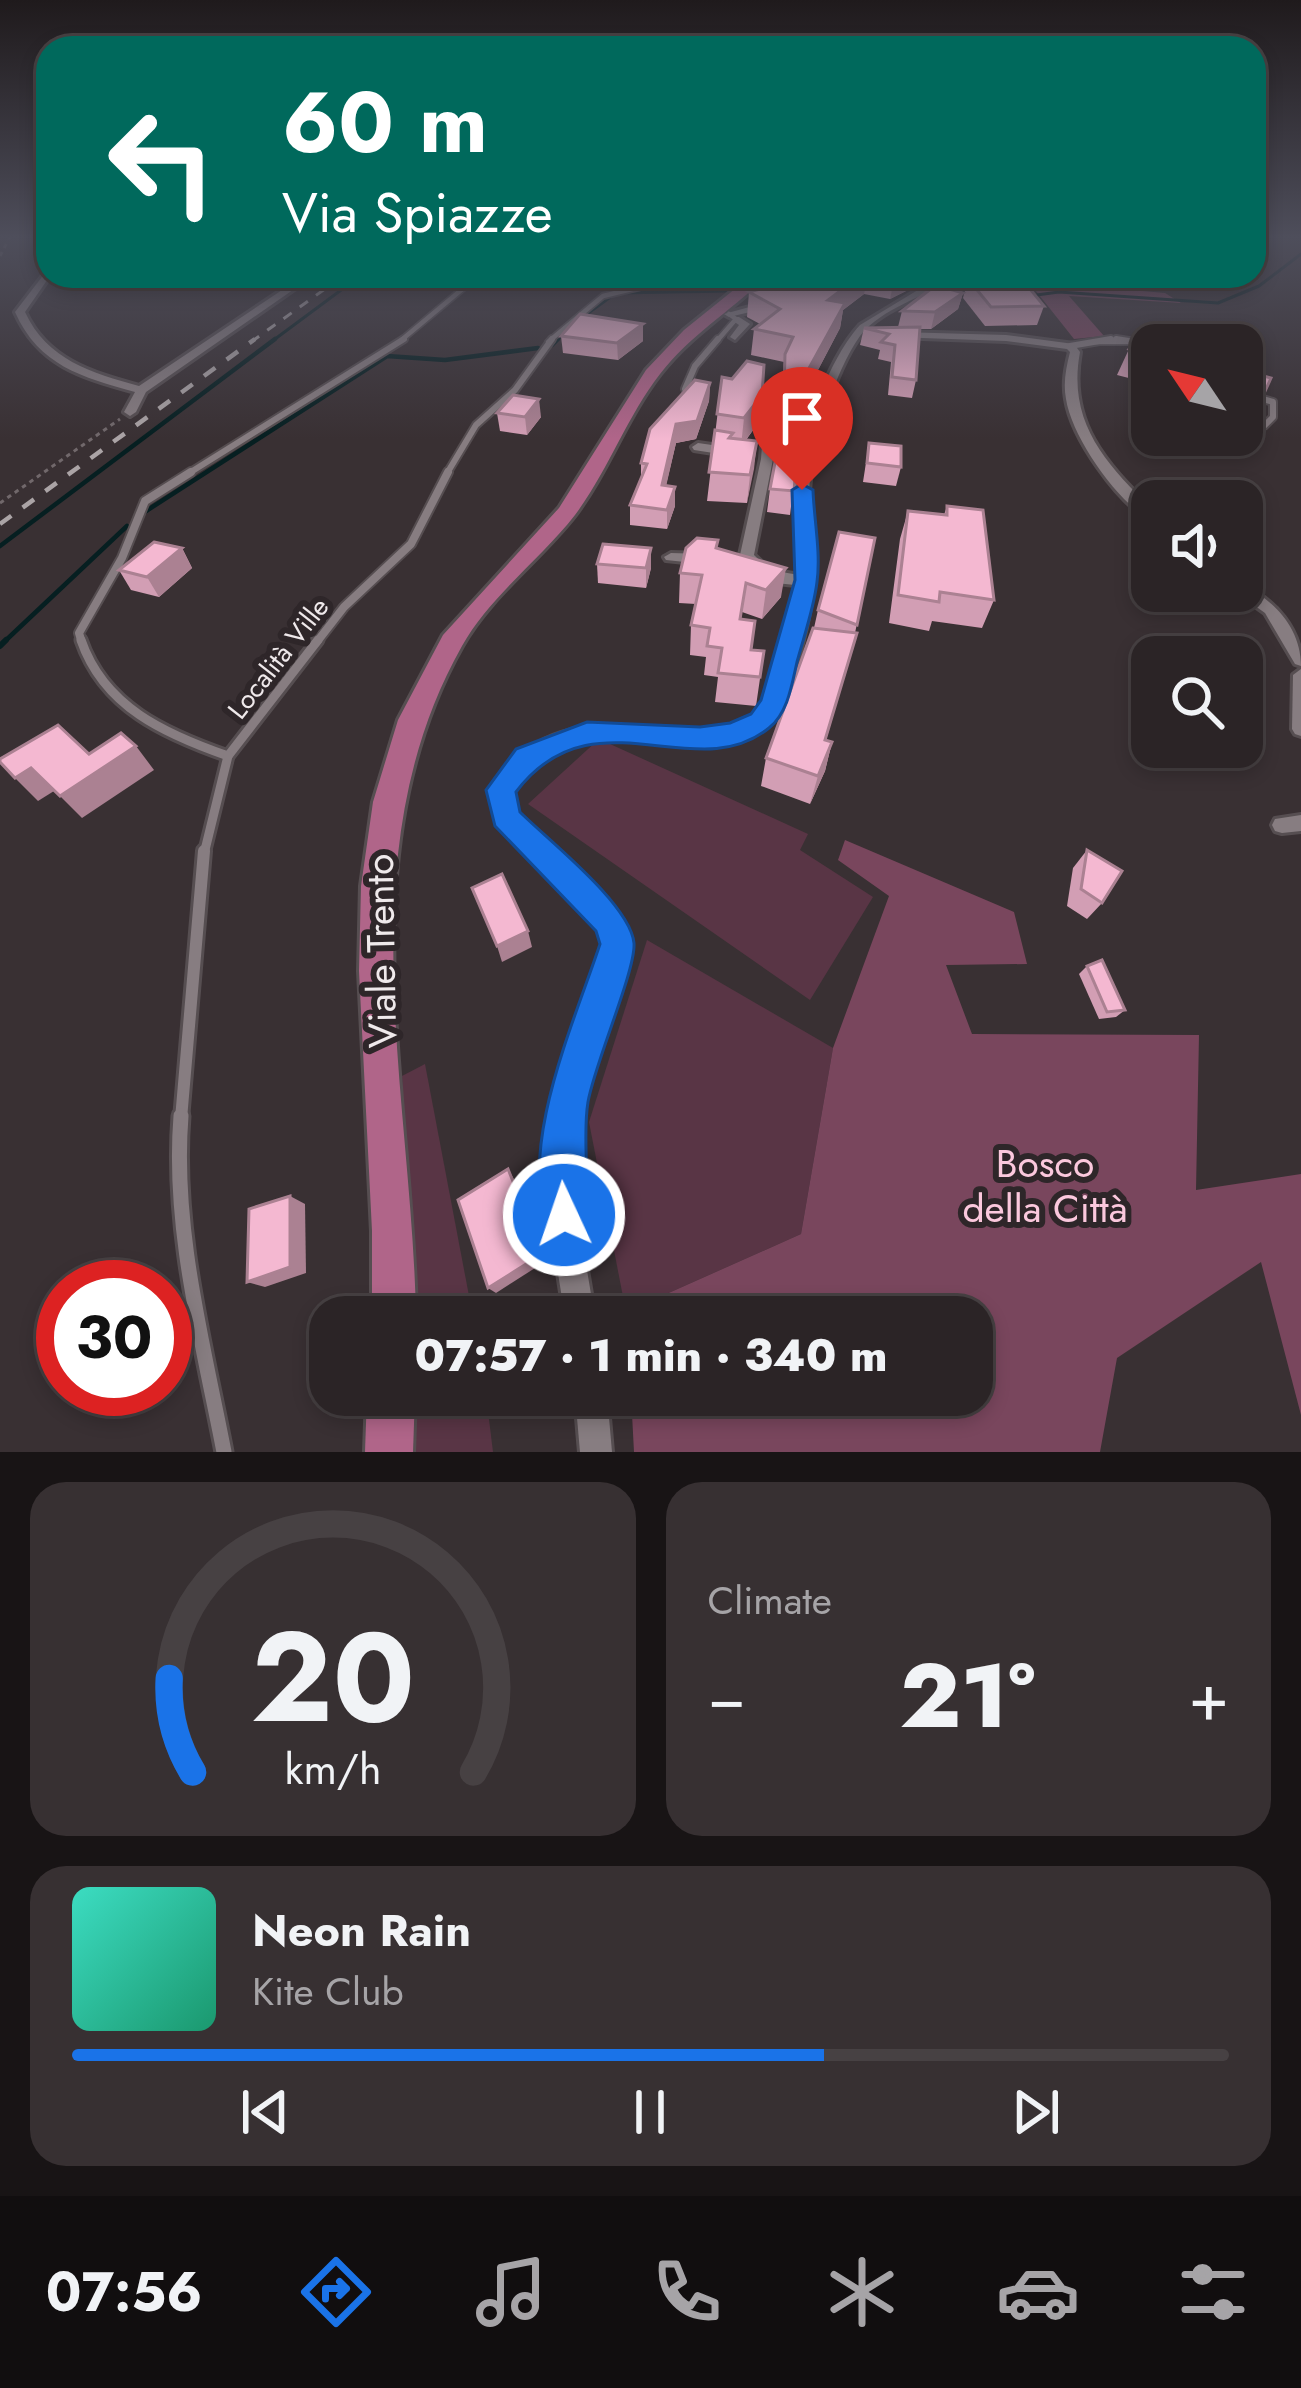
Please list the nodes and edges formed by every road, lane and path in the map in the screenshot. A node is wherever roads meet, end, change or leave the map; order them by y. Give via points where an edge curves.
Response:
1 (26, 303) edge
2 (270, 303) edge
3 (447, 303) edge
4 (595, 303) edge
5 (737, 303) edge
6 (784, 303) edge
7 (905, 303) edge
8 (728, 314) junction
9 (888, 335) edge
10 (735, 338) dead end
11 (1131, 342) edge
12 (1070, 346) junction
13 (685, 389) edge
14 (141, 390) junction
15 (772, 390) dead end
16 (1263, 399) edge
17 (130, 412) joint
18 (1264, 426) dead end
19 (698, 447) dead end
20 (767, 459) junction
21 (1131, 494) edge
22 (0, 502) edge
23 (671, 557) dead end
24 (714, 560) edge
25 (733, 561) edge
26 (751, 562) junction
27 (806, 580) junction
28 (1263, 604) edge
29 (1301, 660) edge
30 (1301, 675) edge
31 (1301, 729) edge
32 (228, 756) junction
33 (393, 1296) edge
34 (577, 1296) edge
35 (391, 1416) edge
36 (593, 1416) edge
37 (224, 1452) edge
38 (389, 1452) edge
39 (596, 1452) edge

1 - 14 street via 20,312 36,341 75,371
2 - 14 street
3 - 32 lane, Località Ville via 406,338 145,501 79,633 86,664 151,730
4 - 32 lane, Località Ville via 544,346 515,390 476,425 411,544 344,607
5 - 8 main road, Viale Trento
6 - 8 street
7 - 27 street via 864,335 813,445 802,490
8 - 10 street via 745,324
8 - 13 lane
8 - 33 main road, Viale Trento via 653,372 564,516 454,639 394,767 374,866
9 - 12 street
11 - 12 lane
12 - 21 street via 1080,429
14 - 17 street
15 - 20 street
16 - 18 lane via 1274,402
17 - 22 path
19 - 20 street
20 - 26 street
23 - 24 street
25 - 26 street
26 - 27 street via 777,579
27 - 34 street via 774,703 760,721 700,738 597,729 526,757 501,790 506,817 610,922 617,944 562,1137
28 - 29 street
30 - 31 street
32 - 37 lane via 200,875 178,1153 191,1279
35 - 38 main road
36 - 39 street

